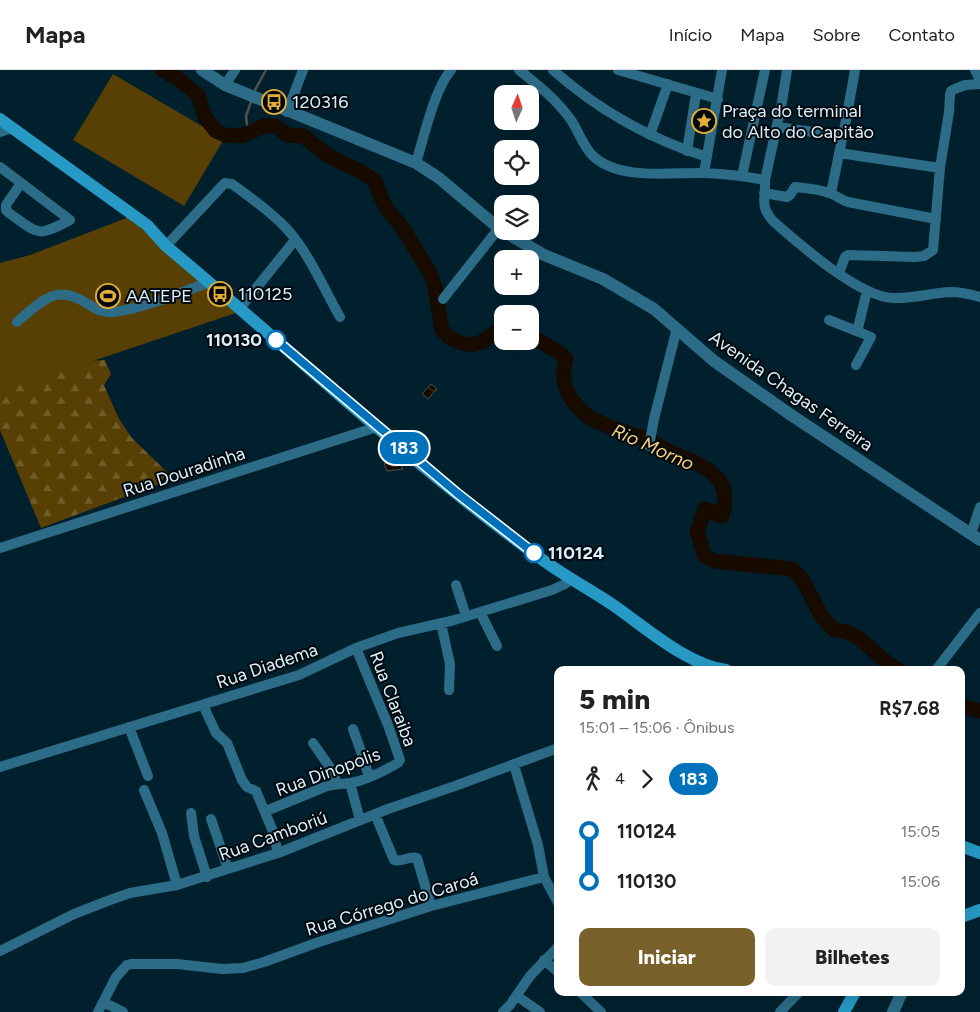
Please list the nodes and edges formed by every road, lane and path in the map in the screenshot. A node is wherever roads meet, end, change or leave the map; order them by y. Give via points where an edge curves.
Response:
1 (202, 70) edge
2 (235, 70) edge
3 (303, 70) edge
4 (451, 70) edge
5 (519, 70) edge
6 (553, 70) edge
7 (618, 70) edge
8 (722, 70) edge
9 (765, 70) edge
10 (787, 70) edge
11 (855, 70) edge
12 (975, 70) edge
13 (980, 80) edge
14 (668, 84) junction
15 (980, 84) edge
16 (225, 86) junction
17 (696, 94) junction
18 (718, 99) junction
19 (287, 112) junction
20 (0, 120) edge
21 (777, 127) junction
22 (6, 130) edge
23 (650, 135) junction
24 (843, 136) junction
25 (687, 151) junction
26 (839, 153) junction
27 (707, 157) junction
28 (416, 163) junction
29 (0, 168) edge
30 (940, 168) junction
31 (704, 173) junction
32 (742, 176) junction
33 (765, 180) junction
34 (20, 183) junction
35 (764, 193) junction
36 (831, 193) junction
37 (936, 219) junction
38 (494, 225) edge
39 (494, 237) edge
40 (295, 240) junction
41 (518, 240) edge
42 (166, 246) junction
43 (839, 273) junction
44 (209, 282) junction
45 (867, 292) junction
46 (980, 297) edge
47 (443, 299) dead end
48 (240, 308) junction
49 (340, 317) dead end
50 (829, 320) dead end
51 (18, 322) dead end
52 (677, 328) junction
53 (859, 332) junction
54 (856, 365) dead end
55 (377, 426) junction
56 (649, 446) dead end
57 (980, 507) edge
58 (975, 537) edge
59 (0, 548) edge
60 (570, 579) junction
61 (456, 586) dead end
62 (480, 612) junction
63 (980, 613) edge
64 (466, 616) junction
65 (441, 623) junction
66 (497, 646) dead end
67 (356, 648) junction
68 (708, 666) edge
69 (939, 666) edge
70 (449, 690) dead end
71 (203, 705) junction
72 (129, 727) junction
73 (353, 730) dead end
74 (313, 743) dead end
75 (554, 750) edge
76 (399, 762) joint
77 (514, 765) junction
78 (0, 767) edge
79 (148, 776) dead end
80 (369, 777) junction
81 (337, 783) junction
82 (350, 783) junction
83 (144, 790) dead end
84 (266, 811) junction
85 (191, 813) dead end
86 (375, 814) junction
87 (211, 819) dead end
88 (360, 820) junction
89 (965, 847) edge
90 (278, 853) junction
91 (980, 853) edge
92 (228, 869) junction
93 (207, 877) junction
94 (544, 877) junction
95 (177, 885) junction
96 (554, 896) edge
97 (431, 906) junction
98 (980, 910) edge
99 (965, 916) edge
100 (0, 951) edge
101 (554, 951) edge
102 (544, 960) junction
103 (554, 969) edge
104 (517, 996) junction
105 (584, 996) edge
106 (795, 996) edge
107 (853, 996) edge
108 (900, 996) edge
109 (103, 1002) junction
110 (98, 1012) edge
111 (123, 1012) edge
112 (503, 1012) edge
113 (540, 1012) edge
114 (601, 1012) edge
115 (780, 1012) edge
116 (844, 1012) edge
117 (893, 1012) edge

1 - 16 street, Avenida Chagas Ferreira
2 - 16 street
3 - 19 street
4 - 28 street via 444,78
5 - 31 street via 559,105 592,155 604,164 632,172
6 - 23 street via 597,106
7 - 14 street
8 - 18 street
9 - 32 street
10 - 21 street
11 - 24 street
12 - 13 street
14 - 17 street
14 - 23 street
15 - 30 street via 965,85 951,91
16 - 19 street, Avenida Chagas Ferreira
17 - 18 street
17 - 25 street
18 - 27 street
19 - 28 street, Avenida Chagas Ferreira
20 - 22 main road
21 - 24 street
21 - 33 street
22 - 42 main road via 147,225
23 - 25 street
24 - 26 street
25 - 27 street
26 - 30 street
26 - 36 street
27 - 31 street
28 - 38 street, Avenida Chagas Ferreira via 452,188
29 - 34 street
30 - 37 street
31 - 32 street
32 - 33 street
33 - 35 street
34 - 34 street via 42,199 70,220 53,229 36,232 9,213 6,205
35 - 36 street via 787,197 795,187
35 - 43 street via 764,208 773,221
36 - 37 street via 848,202
37 - 43 street via 931,253 915,257 848,255
39 - 47 street
40 - 42 street via 285,227 232,184 226,183
40 - 48 street
40 - 49 street
41 - 52 street, Avenida Chagas Ferreira via 544,255 603,279 654,309
42 - 44 main road
43 - 45 street
44 - 48 main road
44 - 51 street via 114,312 96,310 74,296 61,293 52,295
45 - 46 street via 893,298 950,292
45 - 53 street via 858,324
48 - 55 main road
50 - 53 street
52 - 56 street
52 - 58 street, Avenida Chagas Ferreira via 714,362
53 - 54 street via 871,336
55 - 59 street, Rua Douradinha
55 - 60 main road via 457,493
57 - 58 street
60 - 62 street, Rua Diadema via 552,590
60 - 68 main road via 677,650
61 - 64 street
62 - 64 street, Rua Diadema
62 - 66 street
63 - 69 street
64 - 65 street, Rua Diadema
65 - 67 street, Rua Diadema via 398,633
65 - 70 street via 450,664
67 - 71 street, Rua Diadema via 299,675
67 - 76 street, Rua Claraiba via 388,725
71 - 72 street, Rua Diadema
71 - 84 street via 216,733 227,743 242,780 256,791
72 - 78 street, Rua Diadema
72 - 79 street
73 - 80 street
74 - 81 street
75 - 77 street, Rua Camboriú
76 - 80 street, Rua Dinopolis
77 - 86 street, Rua Camboriú
77 - 94 street
80 - 82 street, Rua Dinopolis
81 - 82 street, Rua Dinopolis
81 - 84 street, Rua Dinopolis
82 - 88 street
83 - 95 street via 162,833
84 - 90 street
85 - 93 street via 194,836
86 - 88 street, Rua Camboriú
86 - 97 street via 394,860 417,858
87 - 92 street
88 - 90 street, Rua Camboriú
89 - 91 main road
90 - 92 street, Rua Camboriú
92 - 93 street, Rua Camboriú
93 - 95 street, Rua Camboriú
94 - 96 street
94 - 97 street, Rua Córrego do Caroá
95 - 100 street, Rua Camboriú via 110,900
97 - 109 street, Rua Córrego do Caroá via 243,968 222,970 177,964 132,964 123,969
98 - 99 main road
101 - 102 street
102 - 103 street
102 - 104 street
104 - 112 street
104 - 113 street
105 - 114 street
106 - 115 street
107 - 116 main road
108 - 117 street
109 - 110 street, Rua Córrego do Caroá
109 - 111 street

